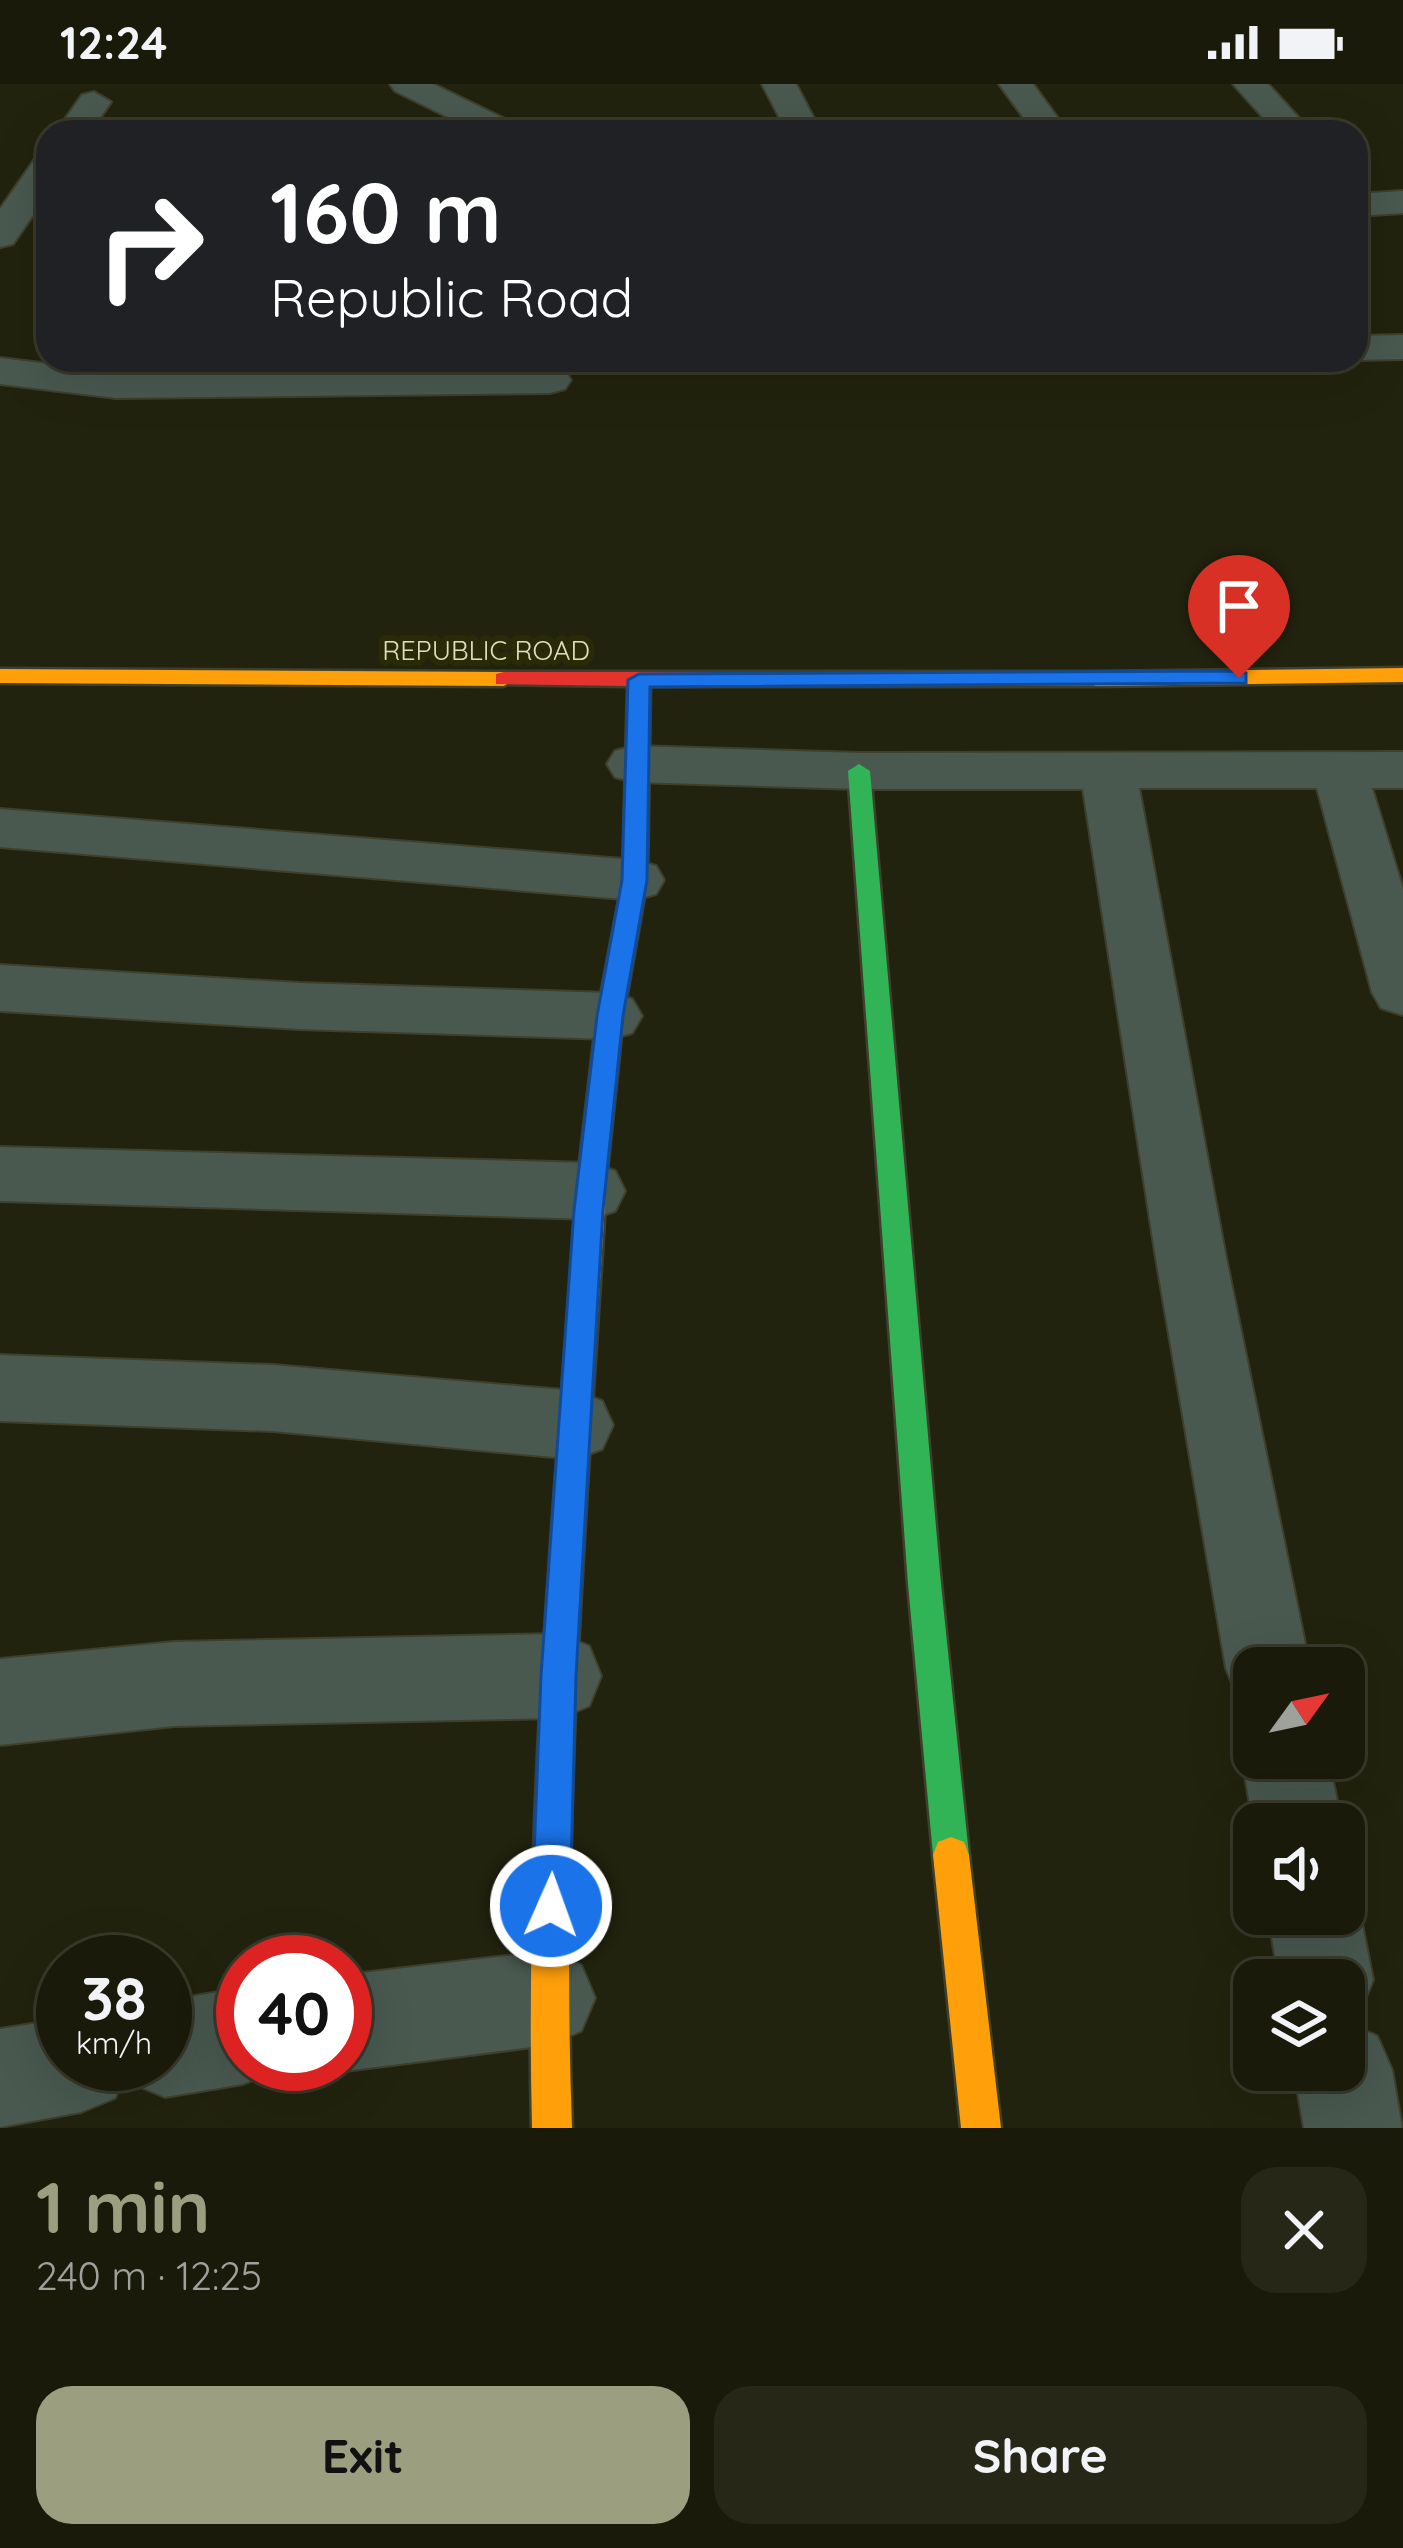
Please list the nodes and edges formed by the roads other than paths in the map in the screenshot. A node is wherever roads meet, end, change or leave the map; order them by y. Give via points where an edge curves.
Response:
1 (407, 84) edge
2 (779, 84) edge
3 (1016, 84) edge
4 (1250, 84) edge
5 (94, 102) dead end
6 (81, 120) edge
7 (480, 120) edge
8 (798, 120) edge
9 (1042, 120) edge
10 (1284, 120) edge
11 (36, 184) edge
12 (1368, 202) edge
13 (1403, 202) edge
14 (0, 236) edge
15 (1403, 347) edge
16 (1368, 348) edge
17 (0, 371) edge
18 (204, 372) edge
19 (550, 380) dead end
20 (1403, 675) edge
21 (0, 676) edge
22 (639, 680) junction
23 (634, 764) junction
24 (1403, 770) edge
25 (859, 771) junction
26 (1108, 771) junction
27 (1340, 772) junction
28 (0, 828) edge
29 (634, 880) junction
30 (0, 988) edge
31 (1403, 992) edge
32 (610, 1016) junction
33 (0, 1174) edge
34 (591, 1191) junction
35 (0, 1388) edge
36 (574, 1425) junction
37 (1264, 1647) edge
38 (559, 1676) junction
39 (0, 1702) edge
40 (548, 1998) junction
41 (372, 2020) edge
42 (36, 2072) edge
43 (0, 2078) edge
44 (1347, 2091) edge
45 (551, 2128) edge
46 (981, 2128) edge
47 (1353, 2128) edge

1 - 7 street
2 - 8 street
3 - 9 street
4 - 10 street
5 - 6 street
11 - 14 street
12 - 13 street
15 - 16 street
17 - 18 street via 116,385
18 - 19 street
20 - 22 street, REPUBLIC ROAD
21 - 22 street, REPUBLIC ROAD
22 - 23 street
23 - 25 street
23 - 29 street
24 - 27 street
25 - 26 street
25 - 46 street via 923,1604
26 - 27 street
26 - 37 street
27 - 31 street
28 - 29 street
29 - 32 street
30 - 32 street
32 - 34 street
33 - 34 street
34 - 36 street
35 - 36 street via 273,1398
36 - 38 street
38 - 39 street via 174,1684
38 - 40 street
40 - 41 street
40 - 45 street
42 - 43 street
44 - 47 street

